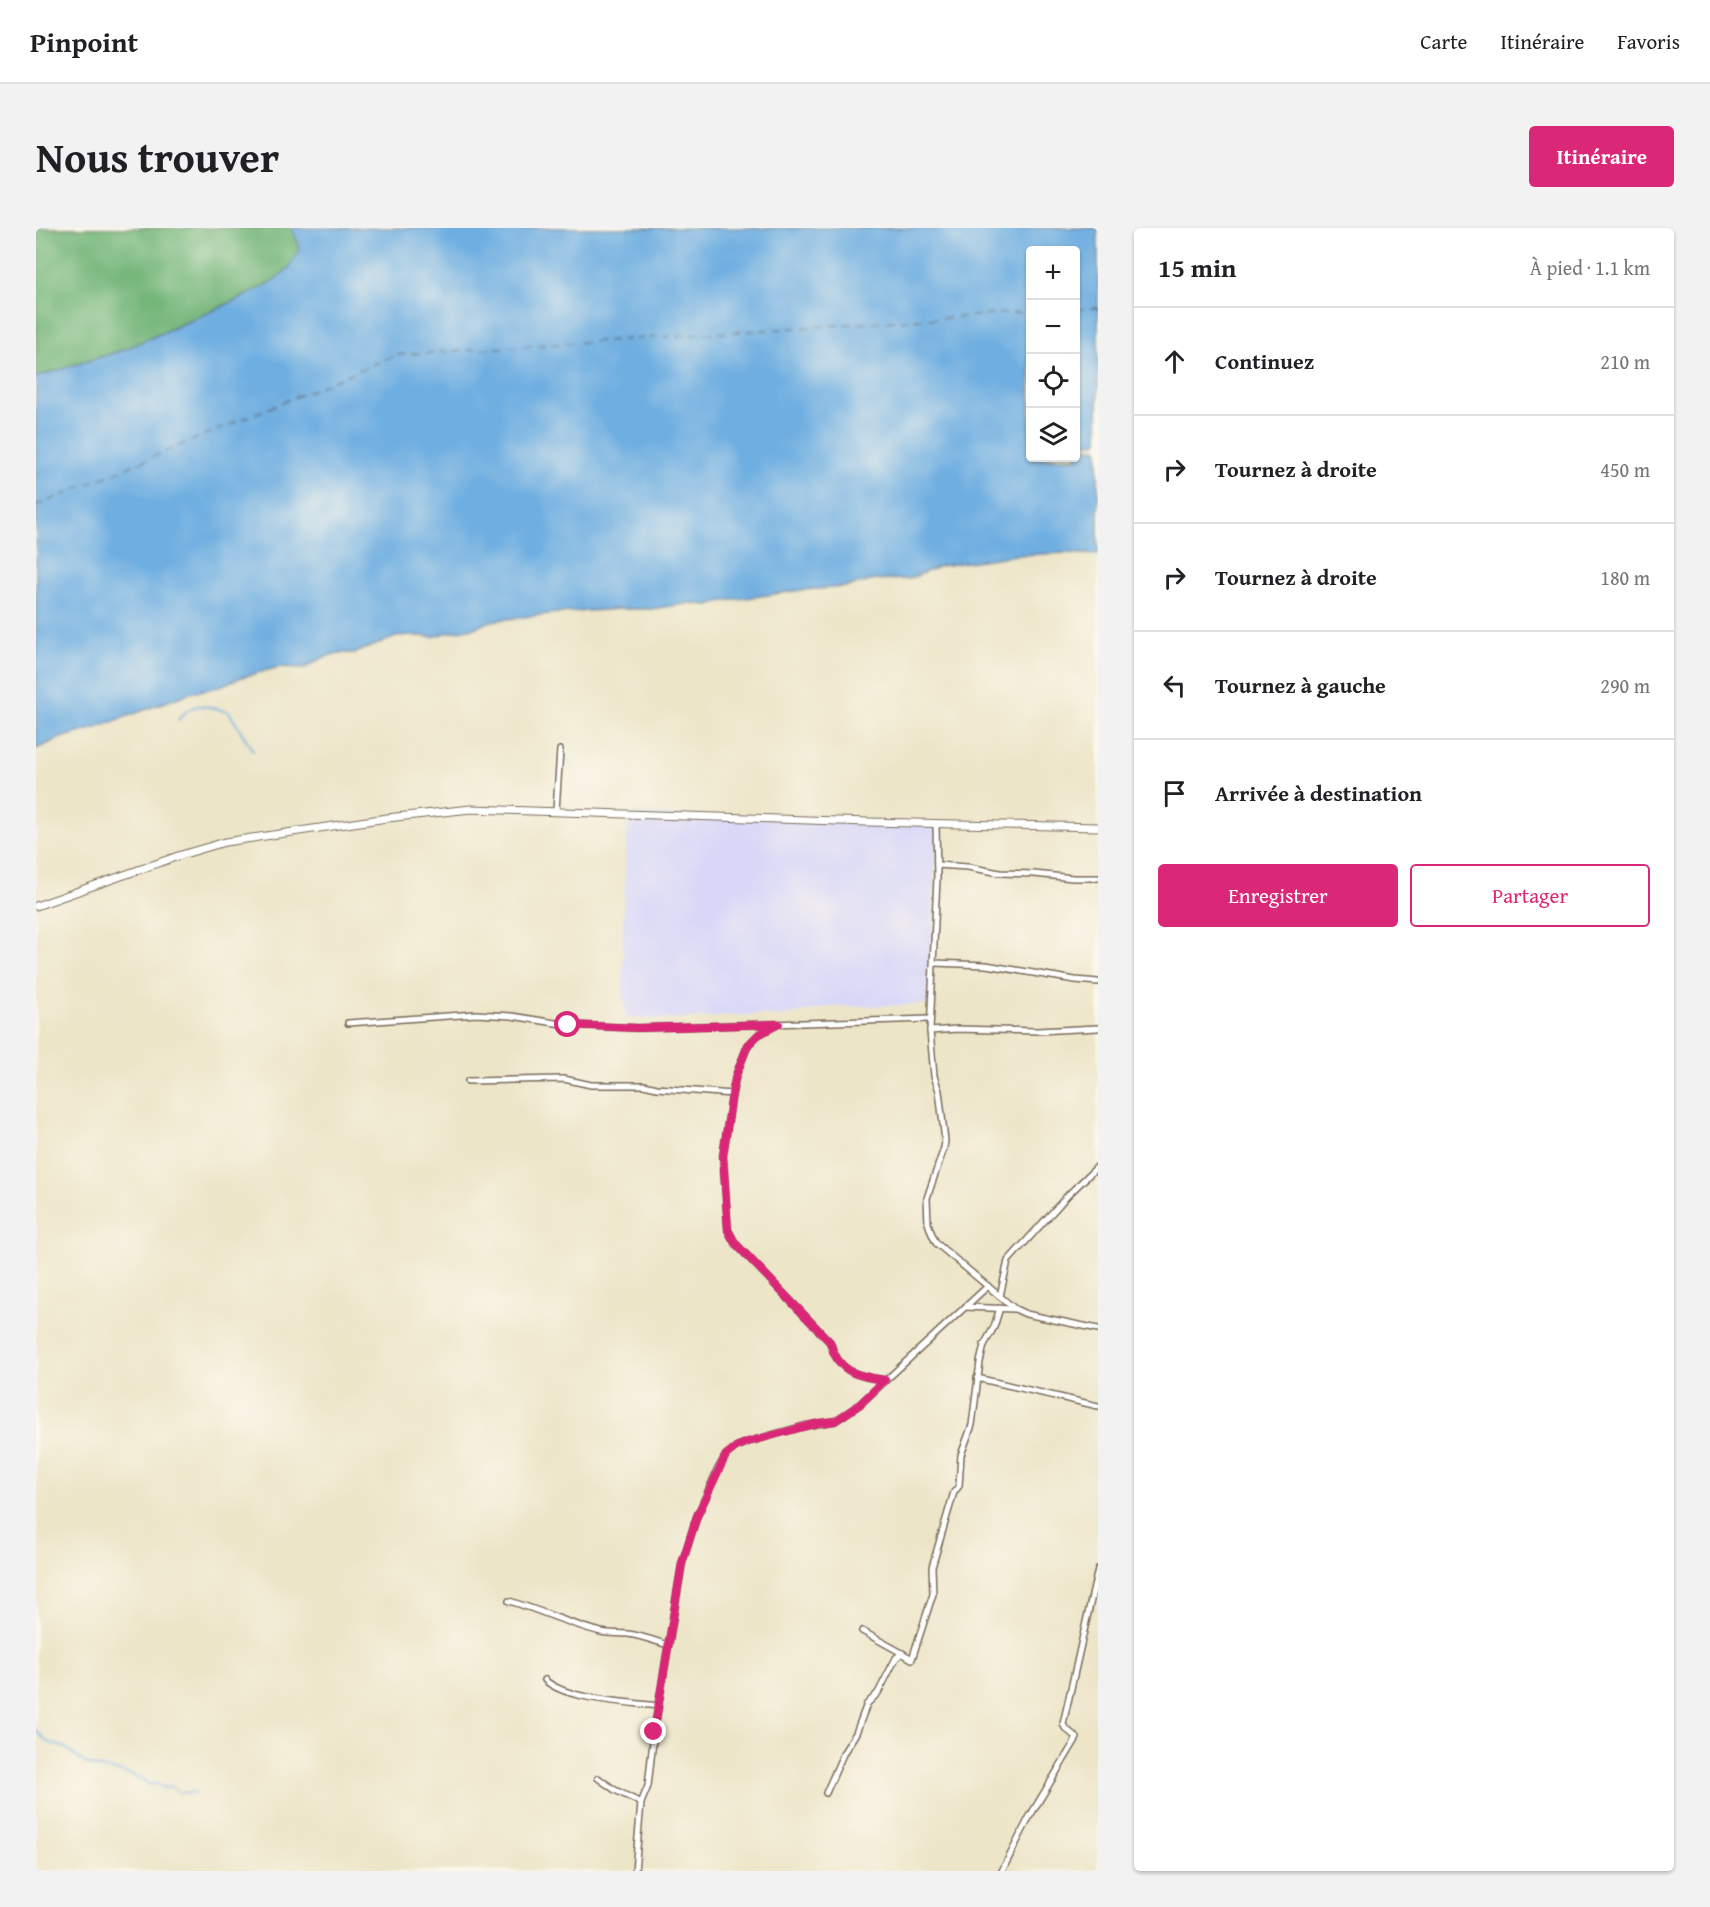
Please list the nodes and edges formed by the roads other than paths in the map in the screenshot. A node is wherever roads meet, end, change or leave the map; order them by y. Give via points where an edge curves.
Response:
1 (560, 750) dead end
2 (556, 811) junction
3 (936, 824) junction
4 (1098, 826) edge
5 (937, 865) junction
6 (1098, 878) edge
7 (36, 906) edge
8 (934, 963) junction
9 (1098, 982) edge
10 (930, 1019) junction
11 (348, 1023) dead end
12 (779, 1024) junction
13 (1098, 1028) edge
14 (930, 1031) junction
15 (468, 1081) dead end
16 (732, 1094) junction
17 (1098, 1166) edge
18 (988, 1286) junction
19 (1000, 1296) junction
20 (965, 1307) junction
21 (1000, 1308) junction
22 (1015, 1309) junction
23 (1098, 1329) edge
24 (977, 1378) junction
25 (885, 1380) junction
26 (1098, 1406) edge
27 (1098, 1569) edge
28 (509, 1601) dead end
29 (862, 1631) dead end
30 (668, 1645) junction
31 (902, 1653) junction
32 (545, 1680) dead end
33 (658, 1706) junction
34 (598, 1778) dead end
35 (826, 1793) dead end
36 (641, 1803) junction
37 (635, 1871) edge
38 (1002, 1871) edge

1 - 2 street
2 - 3 street
2 - 7 street via 471,809 225,842
3 - 4 street
3 - 5 street
5 - 6 street
5 - 8 street
8 - 9 street via 986,965
8 - 10 street
10 - 12 street
10 - 14 street
11 - 12 street via 476,1014 610,1028
12 - 16 street via 748,1045
13 - 14 street
14 - 18 street via 945,1140 928,1191 928,1223 936,1243
15 - 16 street via 564,1079 591,1085 644,1084
16 - 25 street via 723,1156 728,1230 735,1243 830,1342 834,1356 845,1368 864,1377
17 - 19 street via 1008,1262
18 - 19 street
18 - 20 street
19 - 22 street
20 - 21 street
20 - 25 street
21 - 22 street
21 - 24 street via 984,1345
22 - 23 street
24 - 26 street
24 - 31 street via 959,1485 932,1567 933,1594 912,1659
25 - 30 street via 835,1421 748,1442 726,1455 697,1516 682,1563
27 - 38 street via 1063,1724 1077,1738
28 - 30 street via 602,1632 629,1634
29 - 31 street
30 - 33 street
31 - 35 street via 867,1704
32 - 33 street via 580,1695
33 - 36 street via 648,1786
34 - 36 street
36 - 37 street

